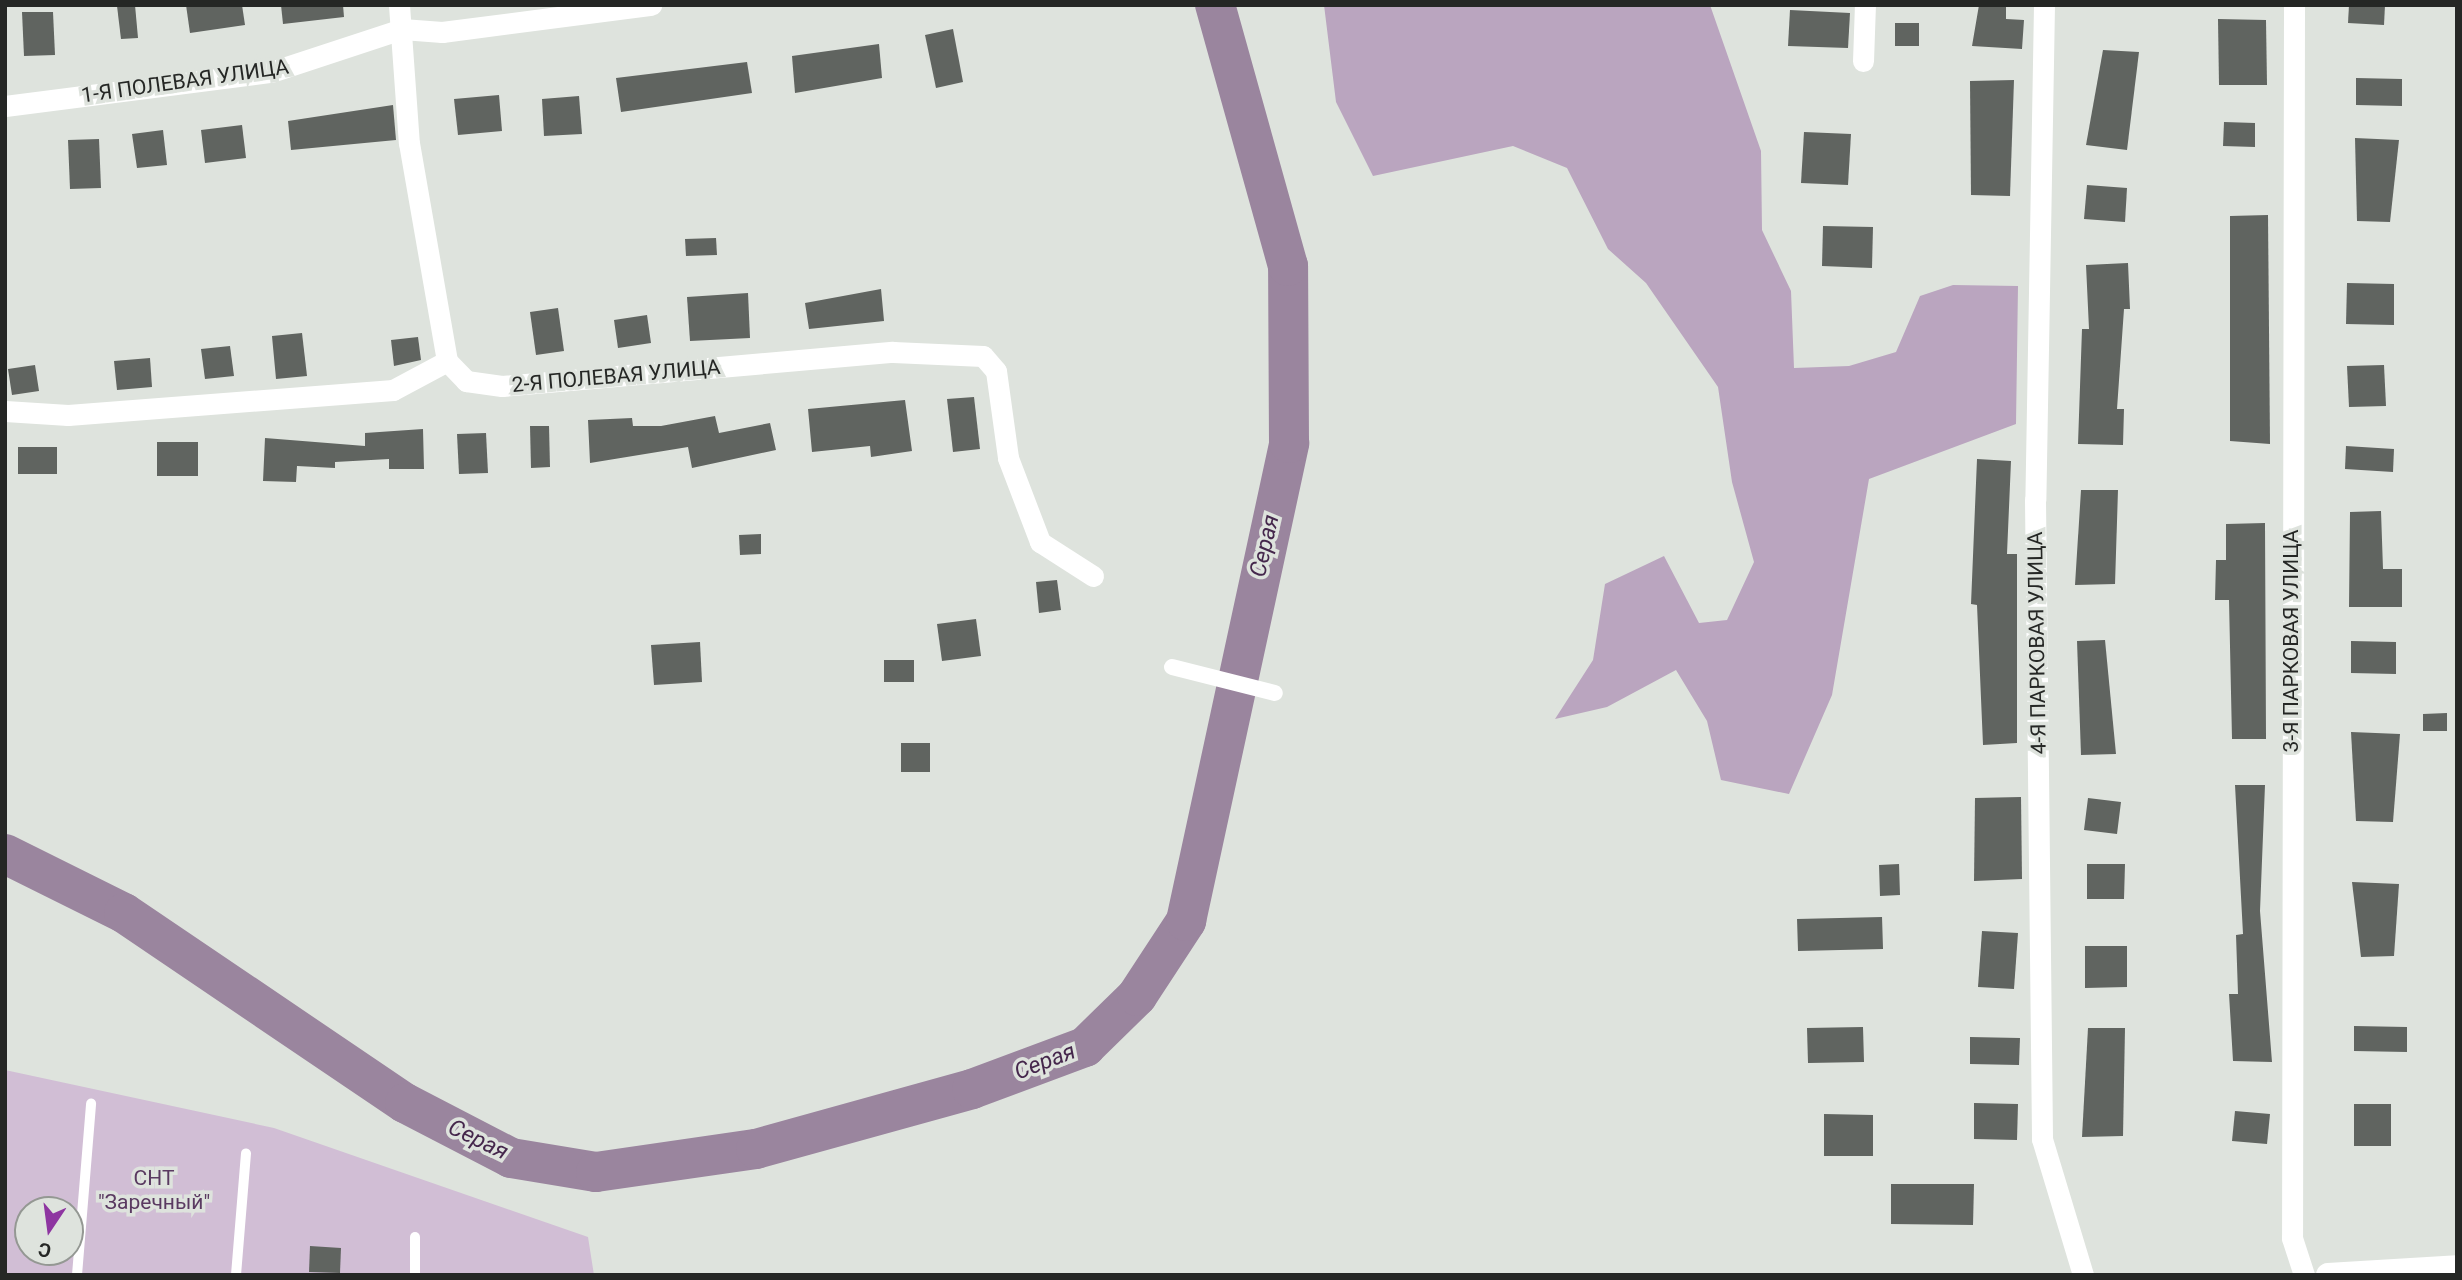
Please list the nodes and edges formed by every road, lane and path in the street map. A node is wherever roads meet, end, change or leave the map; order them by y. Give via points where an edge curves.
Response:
1 (399, 5) edge
2 (651, 5) edge
3 (1865, 5) edge
4 (2044, 5) edge
5 (2294, 5) edge
6 (402, 29) junction
7 (1863, 61) dead end
8 (5, 106) edge
9 (447, 361) junction
10 (5, 411) edge
11 (1093, 576) dead end
12 (1172, 667) dead end
13 (1275, 693) dead end
14 (91, 1104) dead end
15 (246, 1153) dead end
16 (415, 1237) dead end
17 (2457, 1267) edge
18 (77, 1275) edge
19 (236, 1275) edge
20 (415, 1275) edge
21 (2083, 1275) edge
22 (2304, 1275) edge
23 (2328, 1275) edge

1 - 6 street
2 - 6 street, 1-Я ПОЛЕВАЯ УЛИЦА via 442,33
3 - 7 street
4 - 21 street, 4-Я ПАРКОВАЯ УЛИЦА via 2035,500 2042,1139
5 - 22 street, 3-Я ПАРКОВАЯ УЛИЦА via 2292,1238
6 - 8 street, 1-Я ПОЛЕВАЯ УЛИЦА via 271,72
6 - 9 street via 409,143
9 - 10 street via 393,390 68,415
9 - 11 street, 2-Я ПОЛЕВАЯ УЛИЦА via 466,381 502,386 893,352 983,356 996,371 1008,458 1040,542
12 - 13 street
14 - 18 lane
15 - 19 lane
16 - 20 lane
17 - 23 street

